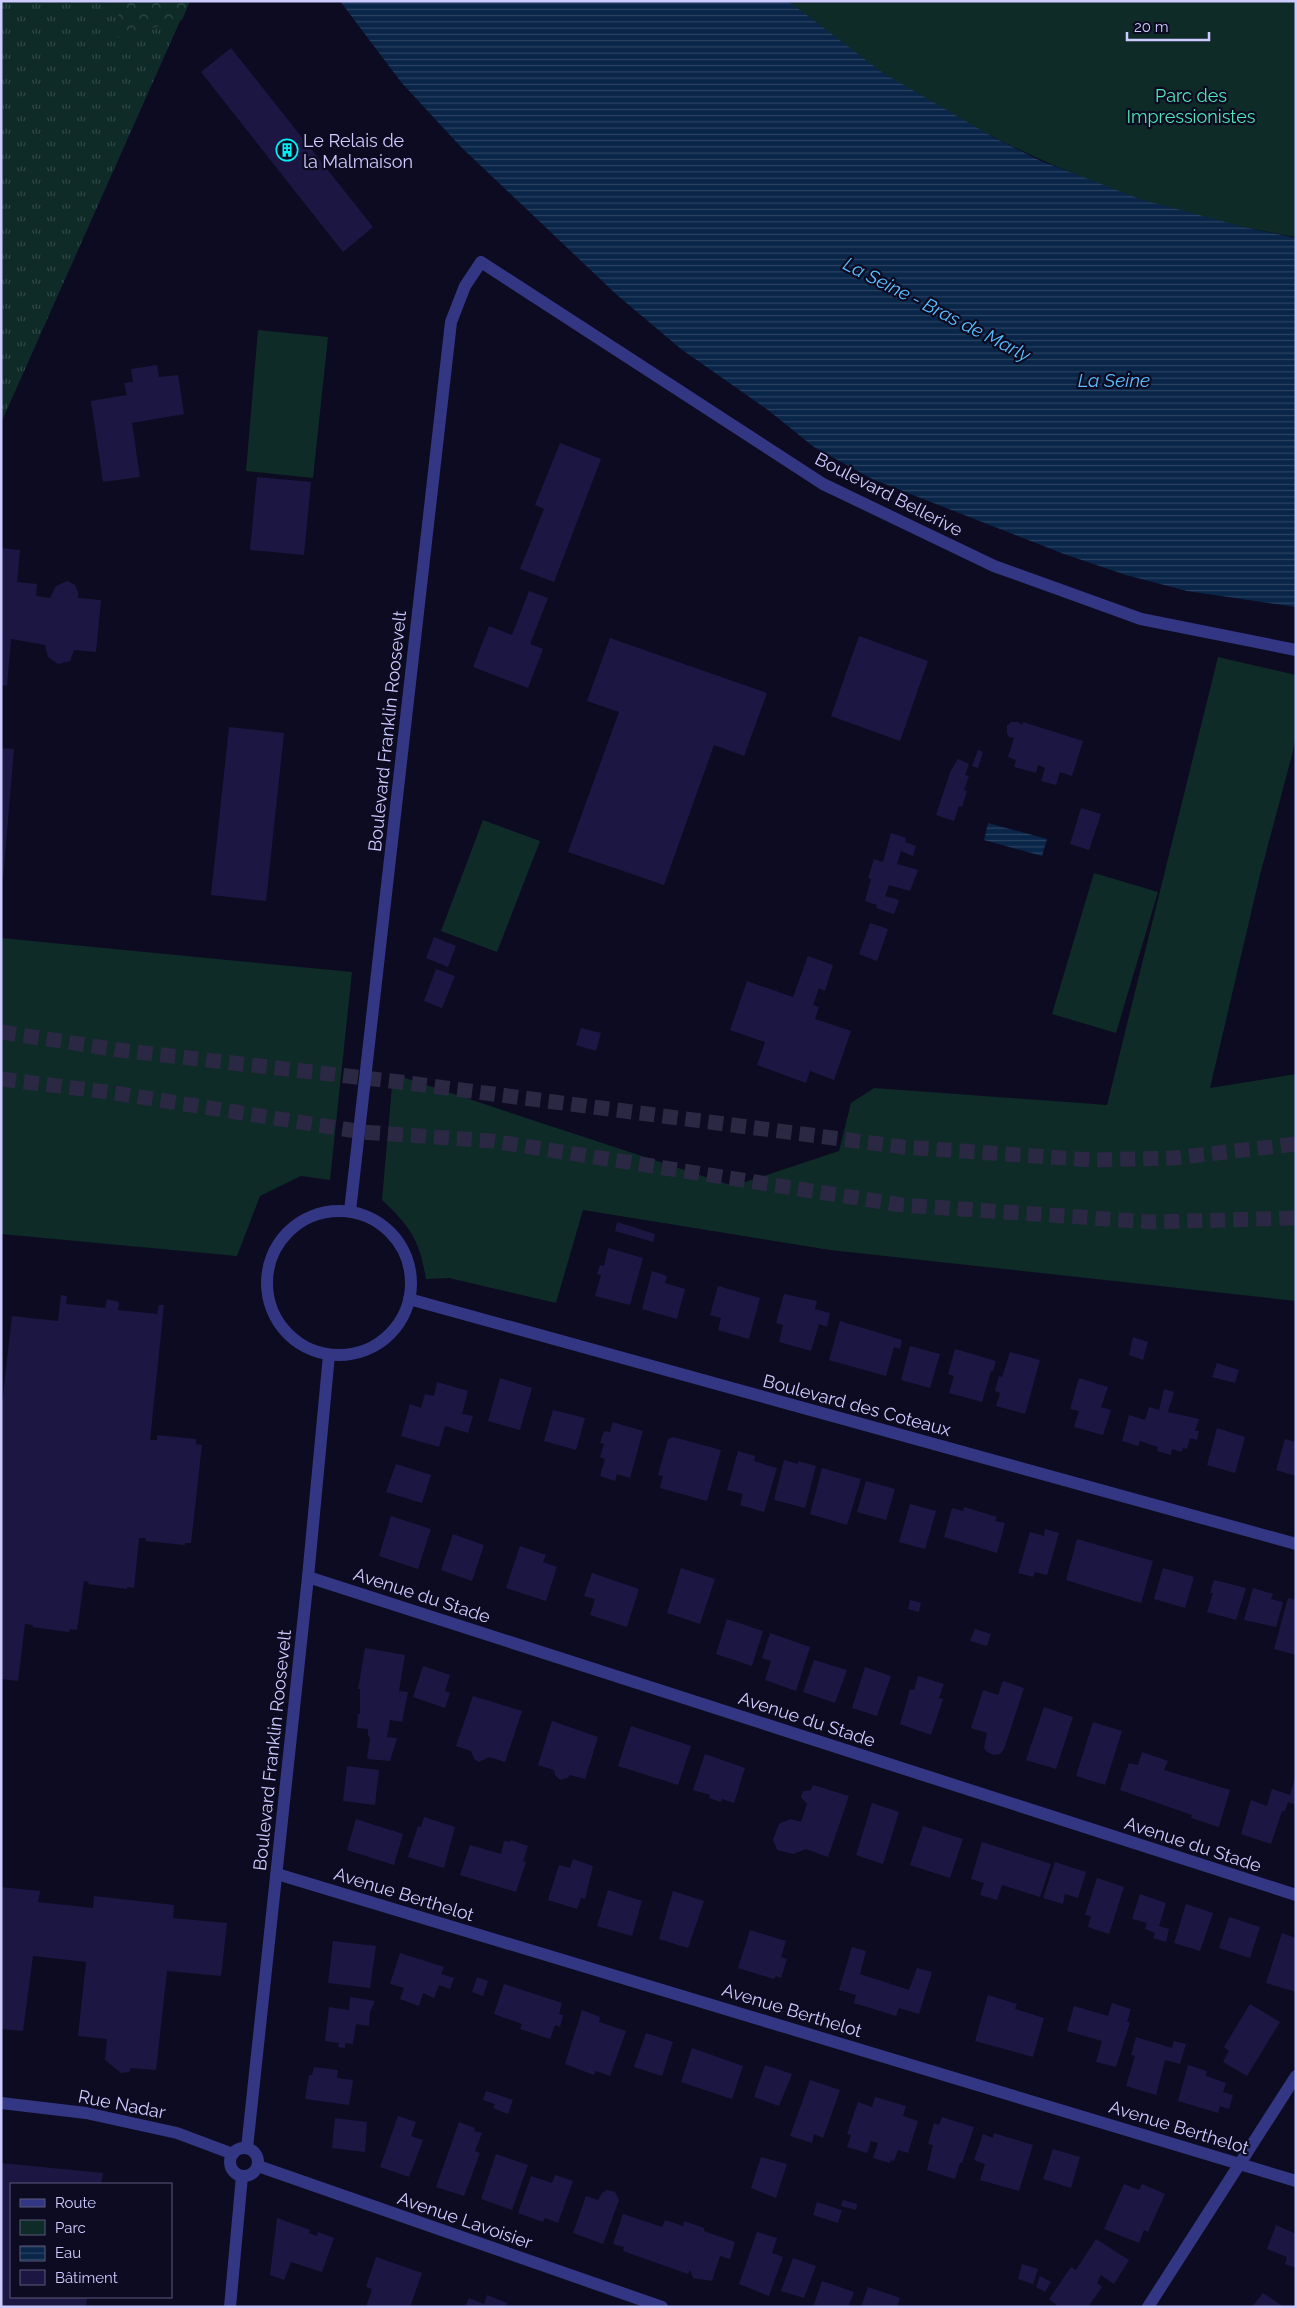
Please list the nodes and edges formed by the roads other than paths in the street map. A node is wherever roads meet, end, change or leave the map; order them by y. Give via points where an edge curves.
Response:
1 (481, 262) joint
2 (1296, 650) edge
3 (350, 1211) junction
4 (409, 1299) junction
5 (329, 1354) junction
6 (1296, 1544) edge
7 (308, 1577) junction
8 (277, 1874) junction
9 (1296, 1895) edge
10 (1296, 2076) edge
11 (1, 2103) edge
12 (247, 2148) junction
13 (233, 2154) junction
14 (1240, 2164) junction
15 (258, 2166) junction
16 (242, 2176) junction
17 (1296, 2181) edge
18 (230, 2307) edge
19 (662, 2307) edge
20 (1148, 2307) edge

1 - 2 street, Boulevard Bellerive via 823,484 994,566 1141,619
1 - 3 street, Boulevard Franklin Roosevelt via 465,286 451,322
3 - 4 street via 382,1224 394,1236 406,1255 411,1277
3 - 5 street via 329,1211 308,1217 290,1229 276,1246 268,1268 269,1299 287,1334 306,1348
4 - 5 street via 401,1319 371,1348 350,1354
4 - 6 street, Boulevard des Coteaux
5 - 7 street, Boulevard Franklin Roosevelt
7 - 8 street, Boulevard Franklin Roosevelt
7 - 9 street, Avenue du Stade
8 - 12 street, Boulevard Franklin Roosevelt
8 - 14 street, Avenue Berthelot
10 - 14 street
11 - 13 street, Rue Nadar via 104,2117 177,2133
12 - 13 street
12 - 15 street via 255,2154
13 - 16 street via 231,2167
14 - 17 street, Avenue Berthelot
14 - 20 street
15 - 16 street via 252,2174
15 - 19 street, Avenue Lavoisier
16 - 18 street

